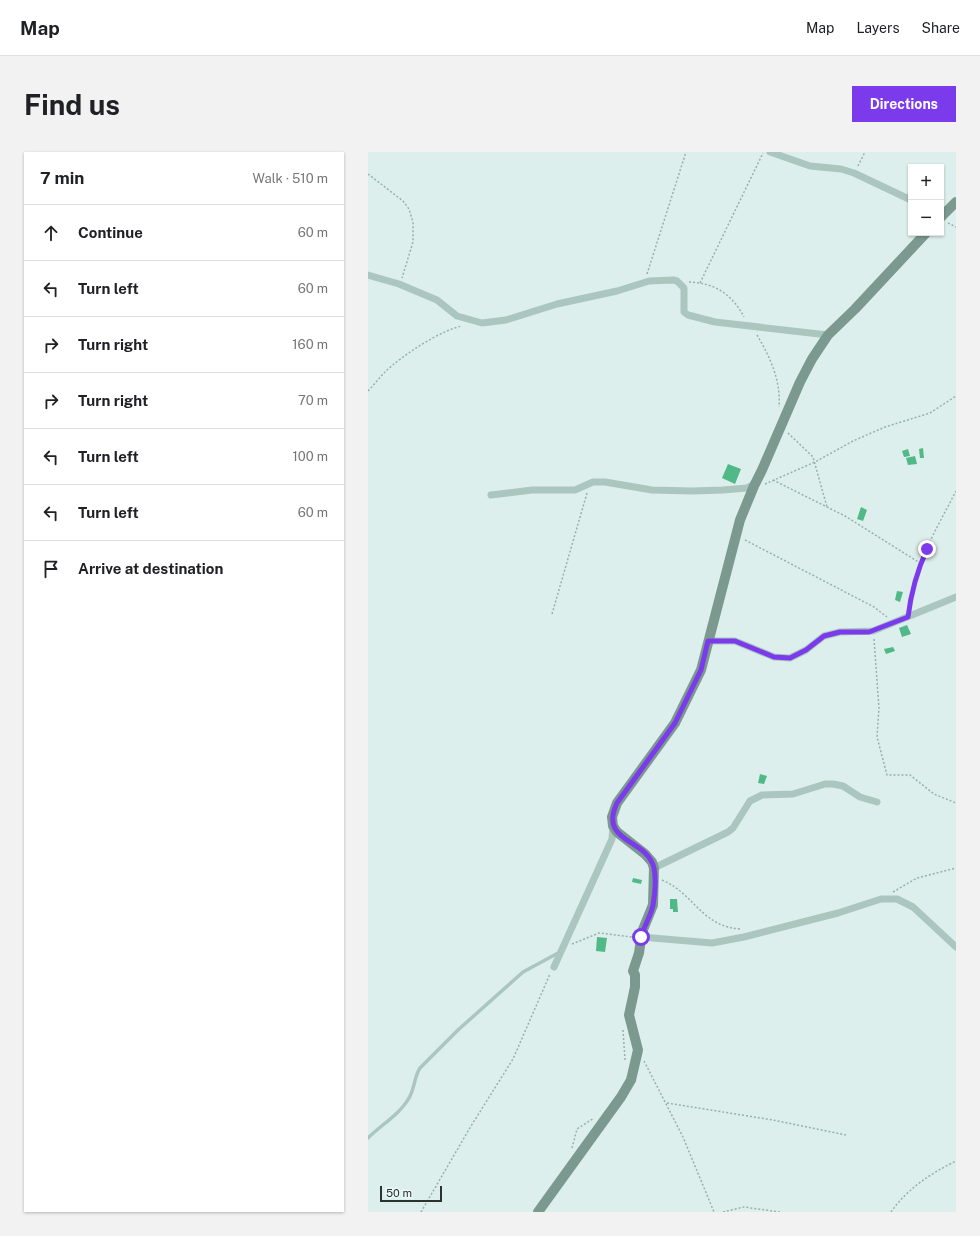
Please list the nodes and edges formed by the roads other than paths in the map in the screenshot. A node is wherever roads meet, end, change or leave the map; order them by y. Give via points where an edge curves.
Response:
1 (770, 152) edge
2 (908, 199) edge
3 (956, 202) edge
4 (944, 212) edge
5 (923, 236) edge
6 (368, 275) edge
7 (828, 334) junction
8 (754, 485) junction
9 (491, 495) dead end
10 (956, 597) edge
11 (708, 641) junction
12 (877, 802) dead end
13 (613, 826) junction
14 (654, 872) junction
15 (641, 938) junction
16 (956, 947) edge
17 (563, 949) junction
18 (554, 967) road end
19 (368, 1138) edge
20 (538, 1212) edge

1 - 2 street via 810,166 854,173
3 - 4 street
5 - 7 street
6 - 7 street via 400,284 437,300 457,316 476,323 506,320 557,304 591,298 645,283 673,280 685,291 686,314 715,322
7 - 8 street via 800,382
8 - 9 street via 747,488 692,491 652,490 605,482 589,483 575,490 532,490
8 - 11 street via 736,535
10 - 11 street via 873,631 828,634 797,656 786,658 774,657 735,641
11 - 13 street via 701,670 686,703 666,736 617,803 612,817
12 - 14 street via 833,784 793,794 762,795 750,801 728,832
13 - 14 street via 646,854 652,862
13 - 17 street via 612,839
14 - 15 street via 653,905
15 - 16 street via 696,942 725,941 838,913 881,899 897,899 909,905
15 - 20 street via 633,971 635,988 629,1015 638,1050 631,1080
17 - 18 street
17 - 19 lane via 523,972 458,1030 420,1068 405,1104

